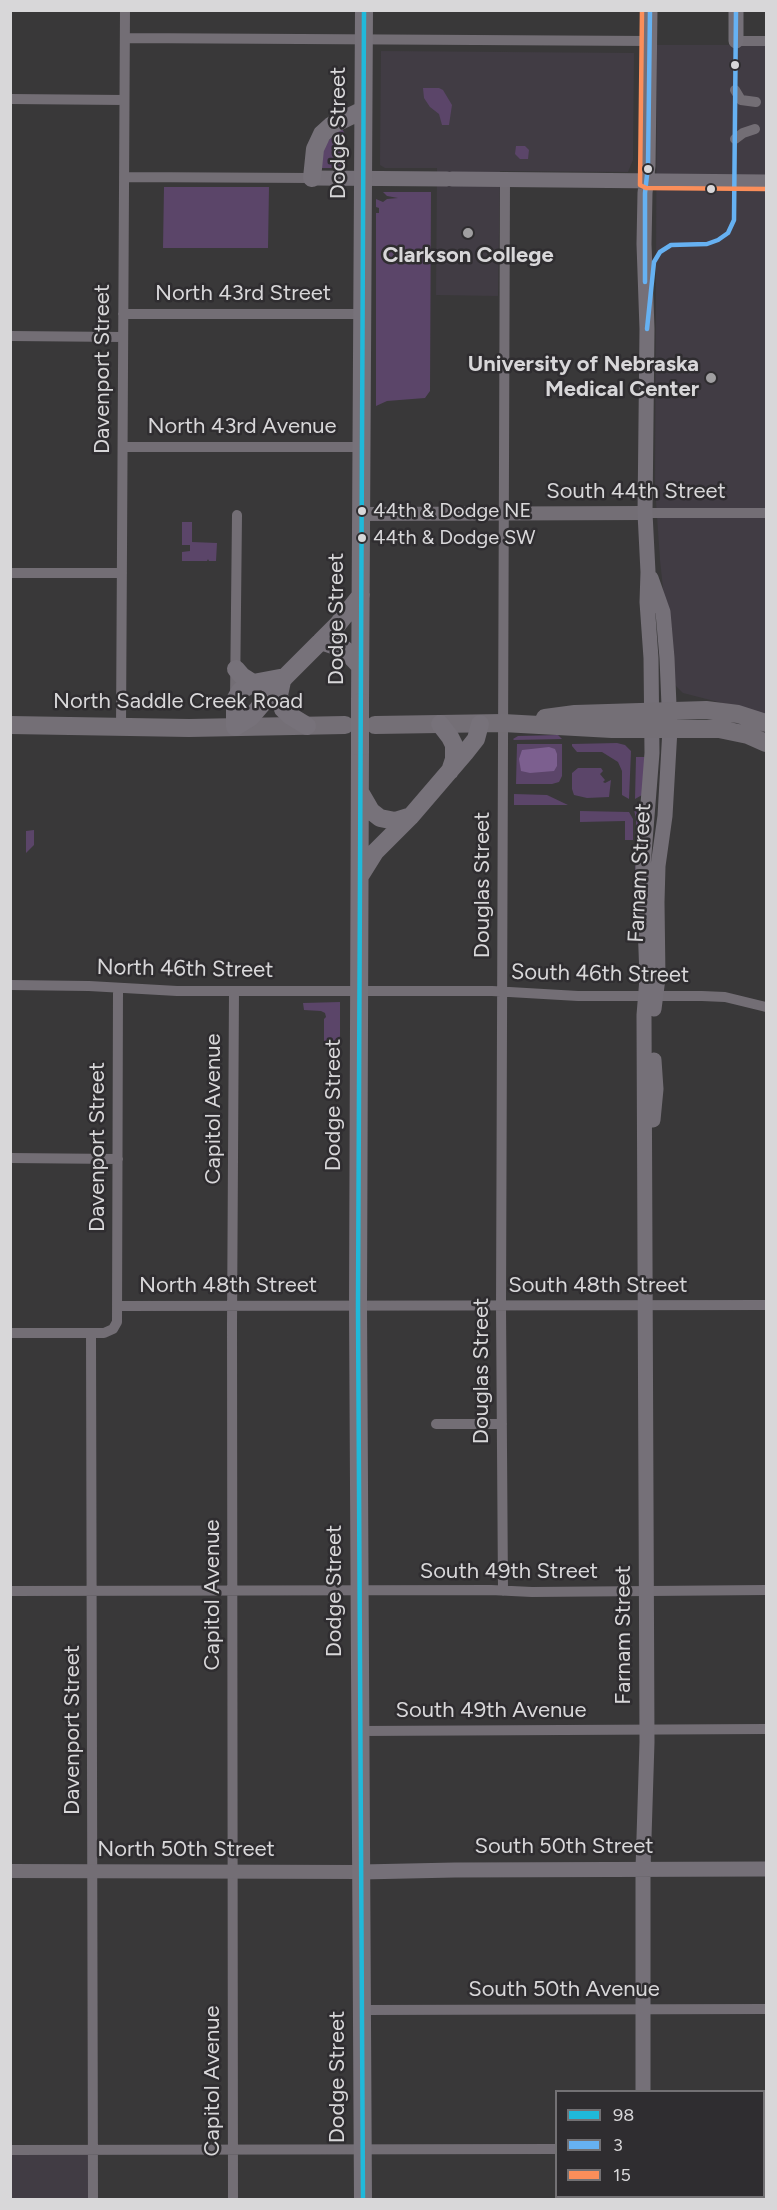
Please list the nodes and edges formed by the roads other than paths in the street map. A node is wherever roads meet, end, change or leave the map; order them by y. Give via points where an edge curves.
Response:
1 (125, 10) edge
2 (364, 10) edge
3 (650, 10) edge
4 (736, 10) edge
5 (125, 38) junction
6 (363, 40) junction
7 (650, 41) junction
8 (735, 41) joint
9 (766, 41) edge
10 (735, 90) dead end
11 (10, 99) edge
12 (124, 100) junction
13 (756, 102) dead end
14 (363, 110) junction
15 (755, 129) dead end
16 (735, 139) dead end
17 (124, 177) junction
18 (312, 178) junction
19 (363, 178) junction
20 (505, 180) junction
21 (646, 181) junction
22 (766, 182) edge
23 (123, 314) junction
24 (362, 314) junction
25 (10, 336) edge
26 (123, 337) junction
27 (123, 447) junction
28 (362, 447) junction
29 (503, 512) junction
30 (645, 513) junction
31 (766, 513) edge
32 (361, 514) junction
33 (237, 515) dead end
34 (10, 573) edge
35 (122, 573) junction
36 (361, 595) junction
37 (321, 641) junction
38 (360, 666) junction
39 (236, 669) junction
40 (285, 677) junction
41 (253, 683) junction
42 (235, 700) junction
43 (661, 720) junction
44 (503, 723) junction
45 (766, 723) edge
46 (440, 724) junction
47 (480, 724) junction
48 (10, 725) edge
49 (345, 725) dead end
50 (375, 725) dead end
51 (307, 726) junction
52 (121, 727) junction
53 (236, 727) junction
54 (766, 743) edge
55 (449, 773) junction
56 (360, 792) junction
57 (411, 816) junction
58 (360, 876) junction
59 (10, 986) edge
60 (118, 988) junction
61 (234, 991) junction
62 (359, 991) junction
63 (502, 991) junction
64 (651, 996) junction
65 (766, 1007) edge
66 (10, 1158) edge
67 (118, 1159) junction
68 (358, 1305) junction
69 (644, 1305) junction
70 (766, 1305) edge
71 (118, 1306) junction
72 (232, 1306) junction
73 (501, 1306) junction
74 (10, 1333) edge
75 (91, 1333) junction
76 (436, 1424) dead end
77 (502, 1424) junction
78 (766, 1590) edge
79 (10, 1591) edge
80 (92, 1591) junction
81 (232, 1591) junction
82 (359, 1591) junction
83 (503, 1591) junction
84 (646, 1591) junction
85 (766, 1729) edge
86 (647, 1730) junction
87 (360, 1731) junction
88 (643, 1869) junction
89 (766, 1869) edge
90 (10, 1870) edge
91 (93, 1870) junction
92 (232, 1870) junction
93 (361, 1872) junction
94 (643, 2009) junction
95 (766, 2009) edge
96 (362, 2010) junction
97 (643, 2090) edge
98 (555, 2149) edge
99 (10, 2150) edge
100 (93, 2150) junction
101 (232, 2150) junction
102 (363, 2150) junction
103 (93, 2199) edge
104 (233, 2199) edge
105 (363, 2199) edge

1 - 5 street, Davenport Street
2 - 6 highway, Dodge Street
3 - 7 main road, Farnam Street
4 - 8 main road
5 - 6 street
5 - 12 street, Davenport Street
6 - 7 street
6 - 14 highway, Dodge Street
7 - 21 main road, Farnam Street
8 - 9 street
10 - 13 street via 741,100
11 - 12 street
12 - 17 street, Davenport Street
14 - 18 highway via 322,134 315,149
14 - 19 highway, Dodge Street
15 - 16 street
17 - 18 street
17 - 23 street, Davenport Street
18 - 19 main road
19 - 20 main road
19 - 24 highway, Dodge Street
20 - 21 main road
20 - 29 street, Douglas Street
21 - 22 main road
21 - 30 main road, Farnam Street
23 - 24 street, North 43rd Street
23 - 26 street, Davenport Street
24 - 28 highway, Dodge Street
25 - 26 street
26 - 27 street, Davenport Street
27 - 28 street, North 43rd Avenue
27 - 35 street, Davenport Street
28 - 32 highway, Dodge Street
29 - 30 street, South 44th Street
29 - 32 street, South 44th Street
29 - 44 street, Douglas Street
30 - 31 street, South 44th Street
30 - 43 main road, Farnam Street via 648,572 663,612
32 - 36 highway, Dodge Street
33 - 39 street
34 - 35 street
35 - 52 street, Davenport Street
36 - 37 highway
36 - 38 highway, Dodge Street
37 - 38 highway via 344,649
37 - 40 highway
38 - 56 highway, Dodge Street, bridge
39 - 41 highway
39 - 42 street
40 - 41 highway
40 - 51 highway via 279,690 281,705 289,716
40 - 53 highway via 251,717
41 - 42 highway via 242,689
42 - 53 highway
43 - 44 main road via 575,714
43 - 45 main road via 706,710
43 - 54 main road via 734,731
43 - 64 main road, Farnam Street via 643,867
44 - 47 main road
44 - 63 street, Douglas Street
46 - 47 main road
46 - 50 main road
46 - 55 highway via 454,745
47 - 55 highway via 474,741
48 - 52 main road, North Saddle Creek Road
49 - 51 main road, North Saddle Creek Road
51 - 53 main road, North Saddle Creek Road
52 - 53 main road, North Saddle Creek Road
55 - 57 highway
56 - 57 highway via 380,818 399,821
56 - 58 highway, Dodge Street
57 - 58 highway via 375,852
58 - 62 highway, Dodge Street
59 - 60 street, North 46th Street
60 - 61 street, North 46th Street
60 - 67 street, Davenport Street
61 - 62 street, North 46th Street
61 - 72 street, Capitol Avenue
62 - 63 street, South 46th Street
62 - 68 highway, Dodge Street
63 - 64 street, South 46th Street
63 - 73 street, Douglas Street
64 - 65 street, South 46th Street via 725,997
64 - 69 main road, Farnam Street via 644,1015
66 - 67 street
67 - 71 street, Davenport Street
68 - 72 street, North 48th Street
68 - 73 street, South 48th Street
68 - 82 highway, Dodge Street
69 - 70 street, South 48th Street
69 - 73 street, South 48th Street
69 - 84 main road, Farnam Street
71 - 72 street, North 48th Street
71 - 75 street, North 48th Street via 114,1328
72 - 81 street, Capitol Avenue
73 - 77 street, Douglas Street
74 - 75 street, North 48th Street
75 - 80 street, Davenport Street
76 - 77 street
77 - 83 street, Douglas Street
78 - 84 street, South 49th Street
79 - 80 street, South 49th Street
80 - 81 street, South 49th Street
80 - 91 street, Davenport Street
81 - 82 street, South 49th Street
81 - 92 street, Capitol Avenue
82 - 83 street, South 49th Street
82 - 87 highway, Dodge Street
83 - 84 street, South 49th Street
84 - 86 main road, Farnam Street
85 - 86 street, South 49th Avenue
86 - 87 street, South 49th Avenue
86 - 88 main road, Farnam Street
87 - 93 highway, Dodge Street
88 - 89 main road, South 50th Street
88 - 93 main road, South 50th Street
88 - 94 main road, Farnam Street
90 - 91 street, North 50th Street
91 - 92 street, North 50th Street
91 - 100 street, Davenport Street
92 - 93 street, North 50th Street
92 - 101 street, Capitol Avenue
93 - 96 highway, Dodge Street
94 - 95 street, South 50th Avenue
94 - 96 street, South 50th Avenue
94 - 97 main road, Farnam Street
96 - 102 highway, Dodge Street
98 - 102 street
99 - 100 street
100 - 101 street
100 - 103 street, Davenport Street
101 - 102 street
101 - 104 street, Capitol Avenue
102 - 105 highway, Dodge Street

